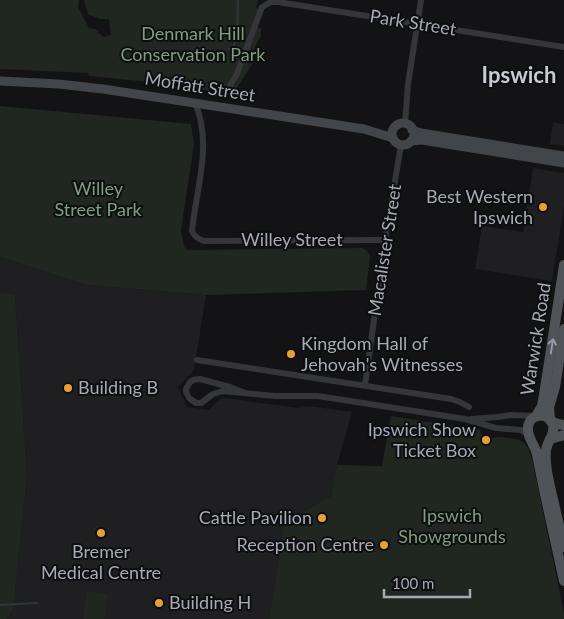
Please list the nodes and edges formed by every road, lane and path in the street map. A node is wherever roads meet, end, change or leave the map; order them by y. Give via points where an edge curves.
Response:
1 (421, 0) edge
2 (418, 24) junction
3 (563, 47) edge
4 (0, 81) edge
5 (229, 87) dead end
6 (195, 103) junction
7 (395, 127) junction
8 (408, 127) junction
9 (364, 129) junction
10 (393, 138) junction
11 (411, 141) junction
12 (401, 145) junction
13 (564, 156) edge
14 (564, 162) edge
15 (386, 240) junction
16 (564, 265) edge
17 (564, 329) edge
18 (197, 360) dead end
19 (205, 381) junction
20 (365, 385) junction
21 (243, 392) junction
22 (208, 398) junction
23 (469, 407) dead end
24 (507, 416) junction
25 (536, 416) junction
26 (465, 419) junction
27 (551, 421) junction
28 (564, 425) edge
29 (500, 428) junction
30 (564, 435) edge
31 (529, 436) junction
32 (550, 439) junction
33 (564, 547) edge
34 (564, 581) edge

1 - 2 street
2 - 3 street, Park Street
2 - 5 street, Park Street via 271,2 262,7
2 - 8 street via 408,84
4 - 6 main road, Moffatt Street via 83,86
6 - 9 main road, Moffatt Street
6 - 15 street, Willey Street via 204,142 192,231 194,236 204,241
7 - 8 main road via 401,124
7 - 9 main road, Moffatt Street
7 - 10 main road
8 - 11 main road via 413,136
8 - 13 main road via 421,133
9 - 10 main road, Moffatt Street
10 - 12 main road
11 - 12 main road
11 - 14 main road
12 - 15 street, Macalister Street
15 - 20 street, Macalister Street
25 -> 16 main road, Warwick Road via 542,406
17 - 27 main road, Warwick Road via 550,407
18 - 20 street
19 - 21 street
19 - 22 street via 210,386
19 - 22 street via 193,380 186,392 196,403
20 - 23 street via 451,399
21 - 22 street via 220,391
21 - 26 street via 318,396
24 - 25 street
24 - 26 street
24 - 29 street
25 - 27 main road via 544,416
25 - 31 main road via 528,424
26 - 29 street
27 - 28 main road
27 - 32 main road
29 - 31 street via 519,430
30 - 32 main road
31 - 32 main road via 541,442
31 - 34 main road via 537,452
32 - 33 main road via 546,464

